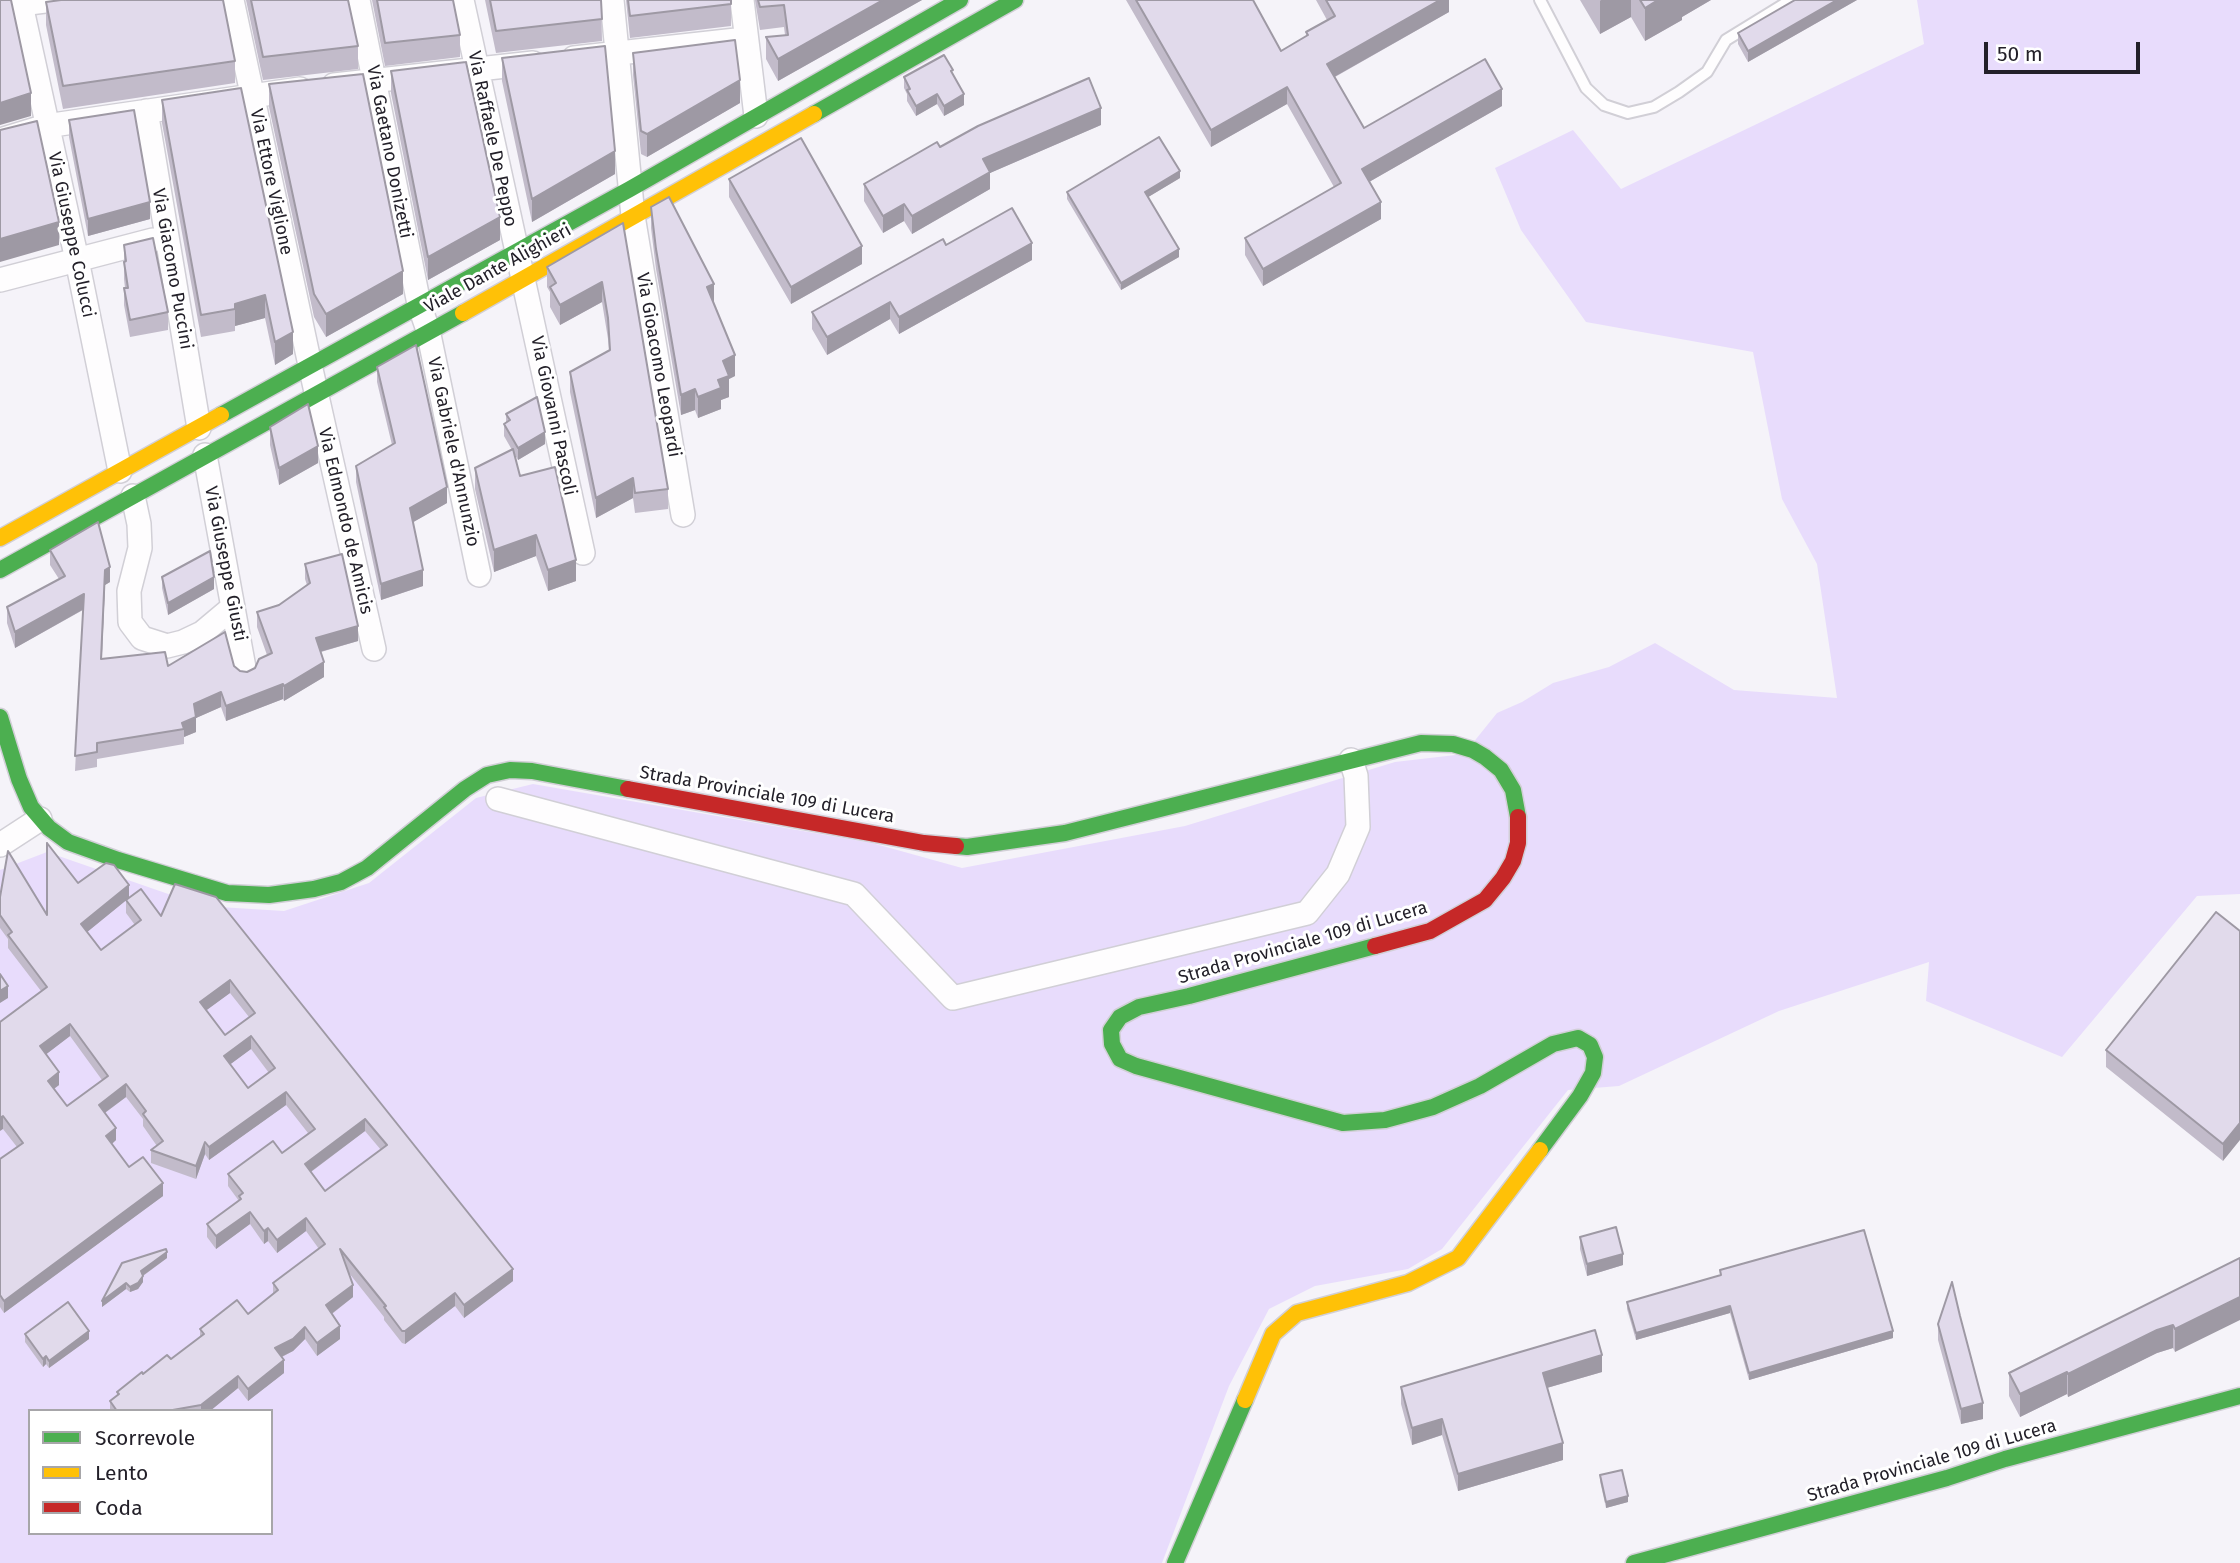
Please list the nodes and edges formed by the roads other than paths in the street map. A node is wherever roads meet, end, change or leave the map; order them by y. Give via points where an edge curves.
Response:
1 (53, 0) edge
2 (232, 0) edge
3 (358, 0) edge
4 (463, 0) edge
5 (612, 0) edge
6 (742, 0) edge
7 (960, 0) edge
8 (1015, 0) edge
9 (1540, 0) edge
10 (1791, 0) edge
11 (13, 4) edge
12 (745, 39) junction
13 (618, 53) junction
14 (477, 69) junction
15 (374, 81) junction
16 (252, 95) junction
17 (146, 111) junction
18 (47, 126) junction
19 (759, 129) junction
20 (0, 140) edge
21 (630, 189) junction
22 (633, 216) junction
23 (167, 237) junction
24 (516, 251) junction
25 (77, 260) junction
26 (523, 279) junction
27 (0, 280) edge
28 (419, 304) junction
29 (428, 330) junction
30 (310, 365) junction
31 (316, 392) junction
32 (199, 428) junction
33 (205, 455) junction
34 (120, 471) junction
35 (133, 496) junction
36 (683, 515) dead end
37 (0, 538) edge
38 (583, 553) dead end
39 (0, 570) edge
40 (479, 575) dead end
41 (233, 607) junction
42 (374, 649) dead end
43 (245, 673) edge
44 (0, 717) edge
45 (1351, 760) junction
46 (498, 799) dead end
47 (40, 819) junction
48 (0, 845) edge
49 (2240, 1396) edge
50 (1175, 1563) edge
51 (1634, 1563) edge

1 - 11 street
2 - 16 street, Via Ettore Viglione
3 - 15 street, Via Gaetano Donizetti
4 - 14 street, Via Raffaele De Peppo
5 - 13 street, Via Gioacomo Leopardi
6 - 12 street
7 - 19 main road, Viale Dante Alighieri
8 - 19 main road, Viale Dante Alighieri
9 - 10 lane via 1586,88 1604,105 1628,113 1654,107 1679,92 1707,72 1726,40
11 - 18 street, Via Giuseppe Colucci
12 - 13 street
12 - 19 street
13 - 14 street
13 - 21 street, Via Gioacomo Leopardi
14 - 15 street
14 - 24 street, Via Raffaele De Peppo
15 - 16 street
15 - 28 street, Via Gaetano Donizetti
16 - 17 street
16 - 30 street, Via Ettore Viglione
17 - 18 street
17 - 23 street, Via Giacomo Puccini
18 - 20 street
18 - 25 street, Via Giuseppe Colucci
19 - 21 main road, Viale Dante Alighieri
19 - 22 main road, Viale Dante Alighieri
21 - 22 street, Via Gioacomo Leopardi
21 - 24 main road, Viale Dante Alighieri
22 - 26 main road, Viale Dante Alighieri
22 - 36 street, Via Gioacomo Leopardi
23 - 25 street
23 - 32 street, Via Giacomo Puccini
24 - 26 street, Via Raffaele De Peppo
24 - 28 main road, Viale Dante Alighieri
25 - 27 street
25 - 34 street, Via Giuseppe Colucci
26 - 29 main road, Viale Dante Alighieri
26 - 38 street, Via Giovanni Pascoli
28 - 29 street, Via Gaetano Donizetti
28 - 30 main road, Viale Dante Alighieri
29 - 31 main road, Viale Dante Alighieri
29 - 40 street, Via Gabriele d'Annunzio
30 - 31 street, Via Ettore Viglione
30 - 32 main road, Viale Dante Alighieri
31 - 33 main road, Viale Dante Alighieri
31 - 42 street, Via Edmondo de Amicis
32 - 34 main road, Viale Dante Alighieri
33 - 35 main road, Viale Dante Alighieri
33 - 41 street, Via Giuseppe Giusti
34 - 37 main road, Viale Dante Alighieri
35 - 39 main road, Viale Dante Alighieri
35 - 41 street via 140,548 129,590 130,622 142,638 167,646 183,642 202,633
41 - 43 street, Via Giuseppe Giusti
44 - 47 main road via 24,793
45 - 46 street via 1358,827 1338,874 1307,913 953,998 854,894
45 - 47 main road, Strada Provinciale 109 di Lucera via 1066,833 967,847 924,844 510,770 487,775 465,789 367,867 341,881 269,895 227,893 118,860 68,842
45 - 50 main road, Strada Provinciale 109 di Lucera via 1421,743 1453,744 1485,757 1501,770 1517,806 1518,843 1503,878 1485,900 1430,931 1139,1007 1120,1017 1111,1030 1120,1059 1343,1123 1385,1120 1433,1107 1568,1039 1578,1038 1590,1045 1595,1058 1593,1073 1458,1258 1408,1283 1297,1313 1273,1334
47 - 48 street
49 - 51 main road, Strada Provinciale 109 di Lucera

